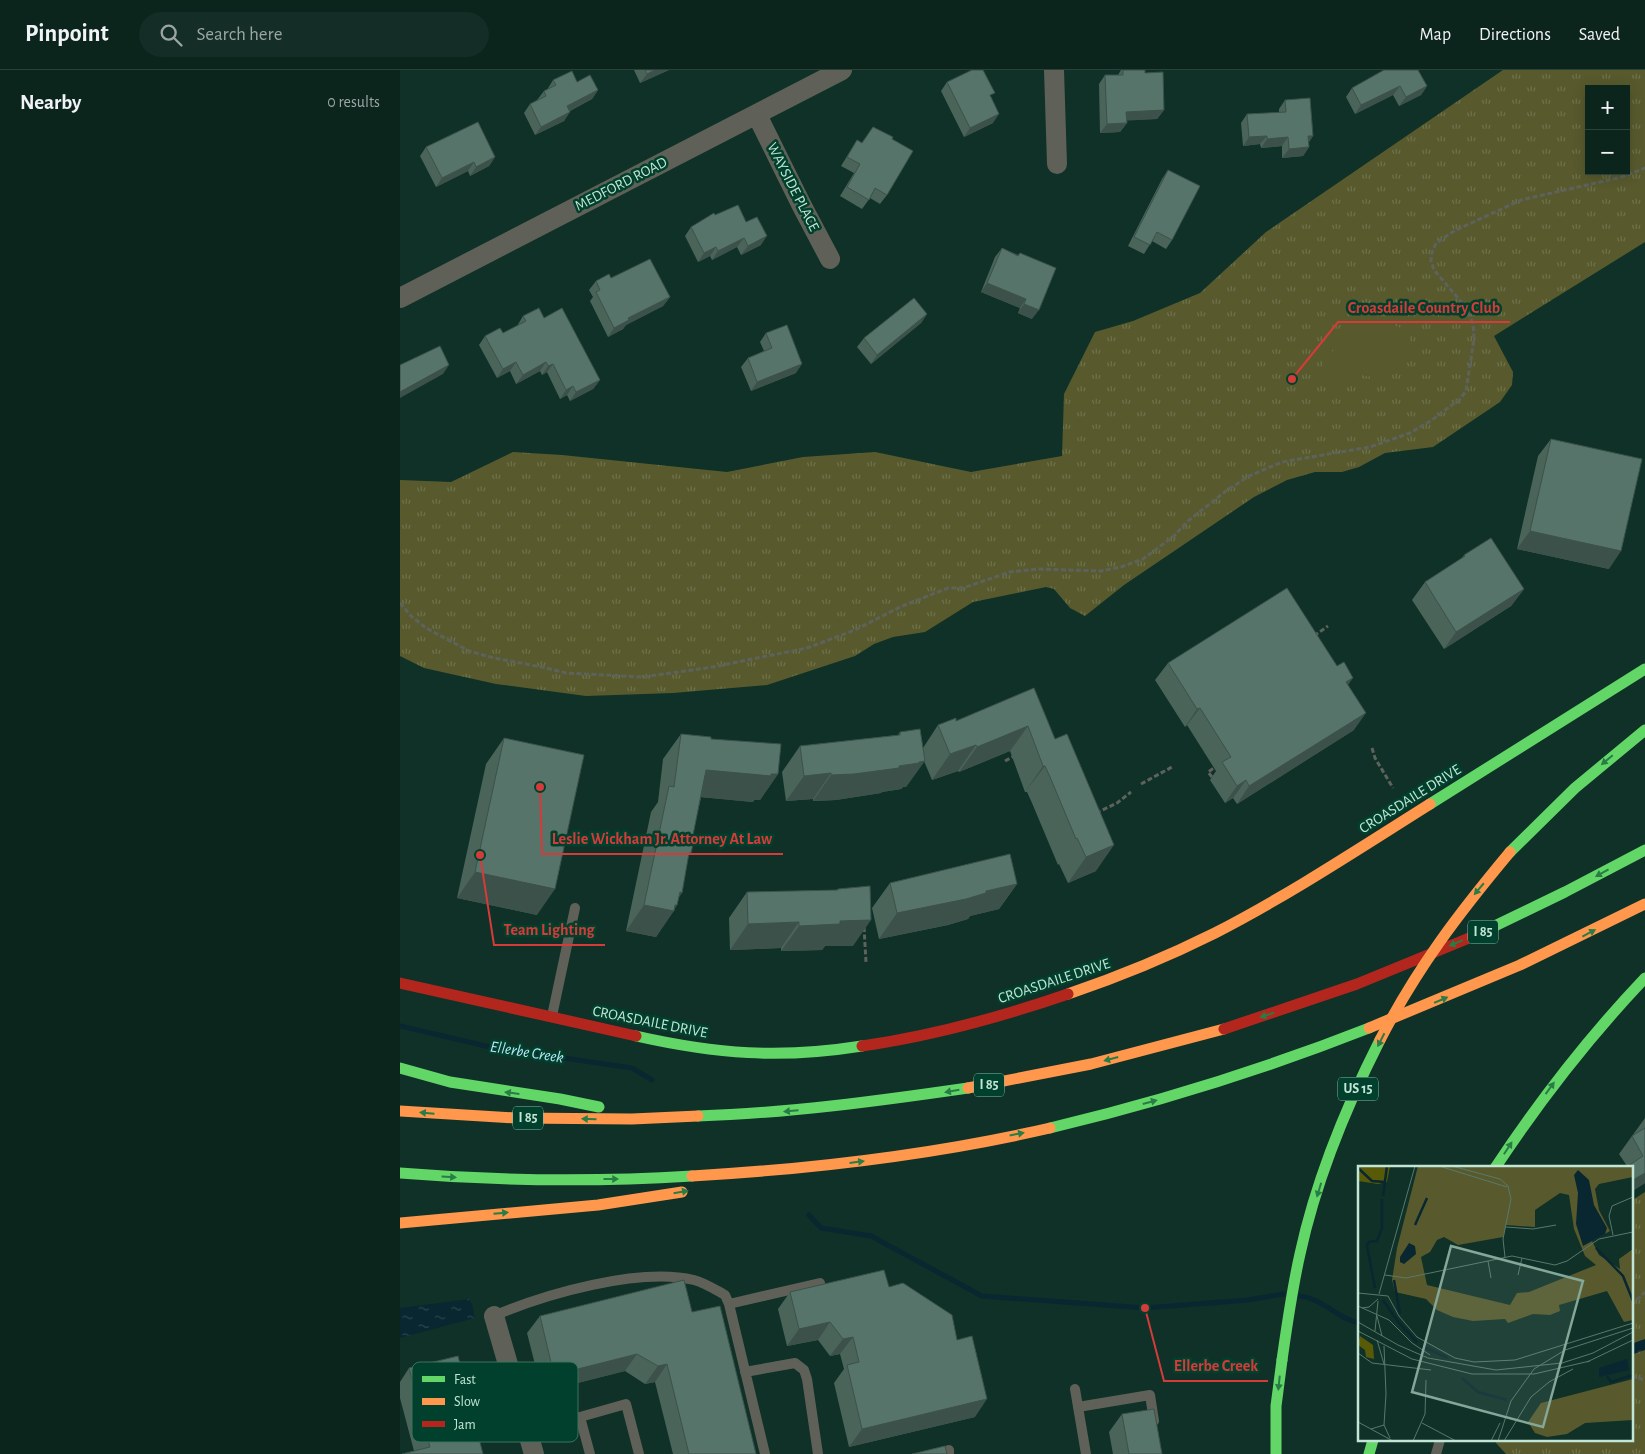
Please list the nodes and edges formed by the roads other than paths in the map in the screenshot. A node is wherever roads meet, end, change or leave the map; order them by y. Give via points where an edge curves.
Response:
1 (842, 70) edge
2 (1054, 70) edge
3 (757, 114) junction
4 (1057, 164) dead end
5 (830, 259) dead end
6 (400, 298) edge
7 (1645, 669) edge
8 (1645, 730) edge
9 (1645, 850) edge
10 (1645, 904) edge
11 (576, 908) dead end
12 (1645, 978) edge
13 (400, 983) edge
14 (552, 1017) junction
15 (400, 1068) edge
16 (400, 1111) edge
17 (655, 1119) junction
18 (1496, 1166) edge
19 (808, 1168) junction
20 (400, 1173) edge
21 (716, 1186) dead end
22 (690, 1190) dead end
23 (400, 1222) edge
24 (820, 1283) edge
25 (729, 1304) junction
26 (494, 1316) joint
27 (507, 1362) edge
28 (745, 1372) junction
29 (1075, 1389) dead end
30 (1276, 1406) junction
31 (1078, 1407) junction
32 (580, 1416) joint
33 (1156, 1434) edge
34 (590, 1454) edge
35 (639, 1454) edge
36 (765, 1454) edge
37 (818, 1454) edge
38 (932, 1454) edge
39 (950, 1454) edge
40 (1086, 1454) edge
41 (1264, 1454) edge
42 (1276, 1454) edge

1 - 3 street, MEDFORD ROAD
2 - 4 street
3 - 5 street, WAYSIDE PLACE
3 - 6 street, MEDFORD ROAD
7 - 14 main road, CROASDAILE DRIVE via 1230,926 1125,973 1021,1009 966,1025 875,1044 783,1054 700,1049
8 -> 30 main road, US 15, bridge via 1573,789 1510,852 1464,907 1426,960 1400,1004 1341,1127 1303,1241 1291,1298
9 -> 17 main road, I 85 via 1576,888 1384,974 1314,1000 1167,1045 1091,1065 930,1095 771,1113
19 -> 10 main road via 984,1141 1165,1098 1331,1044 1436,1002 1522,966
11 - 14 lane
18 -> 12 main road via 1567,1064
13 - 14 main road, CROASDAILE DRIVE
17 -> 15 main road via 560,1098 450,1082
17 -> 16 main road, I 85 via 468,1116
20 -> 19 main road via 450,1178 618,1180
19 - 21 main road
23 -> 22 main road via 598,1205
24 - 25 lane
25 - 26 lane via 725,1295 695,1280 654,1277 597,1284
25 - 28 lane
26 - 27 street
28 - 36 lane
28 - 37 lane via 795,1363 804,1370
29 - 31 lane
30 - 41 main road
30 - 42 main road, US 15
31 - 33 lane via 1150,1395
31 - 40 lane
32 - 34 lane
32 - 35 lane via 626,1404
38 - 39 lane via 948,1450

